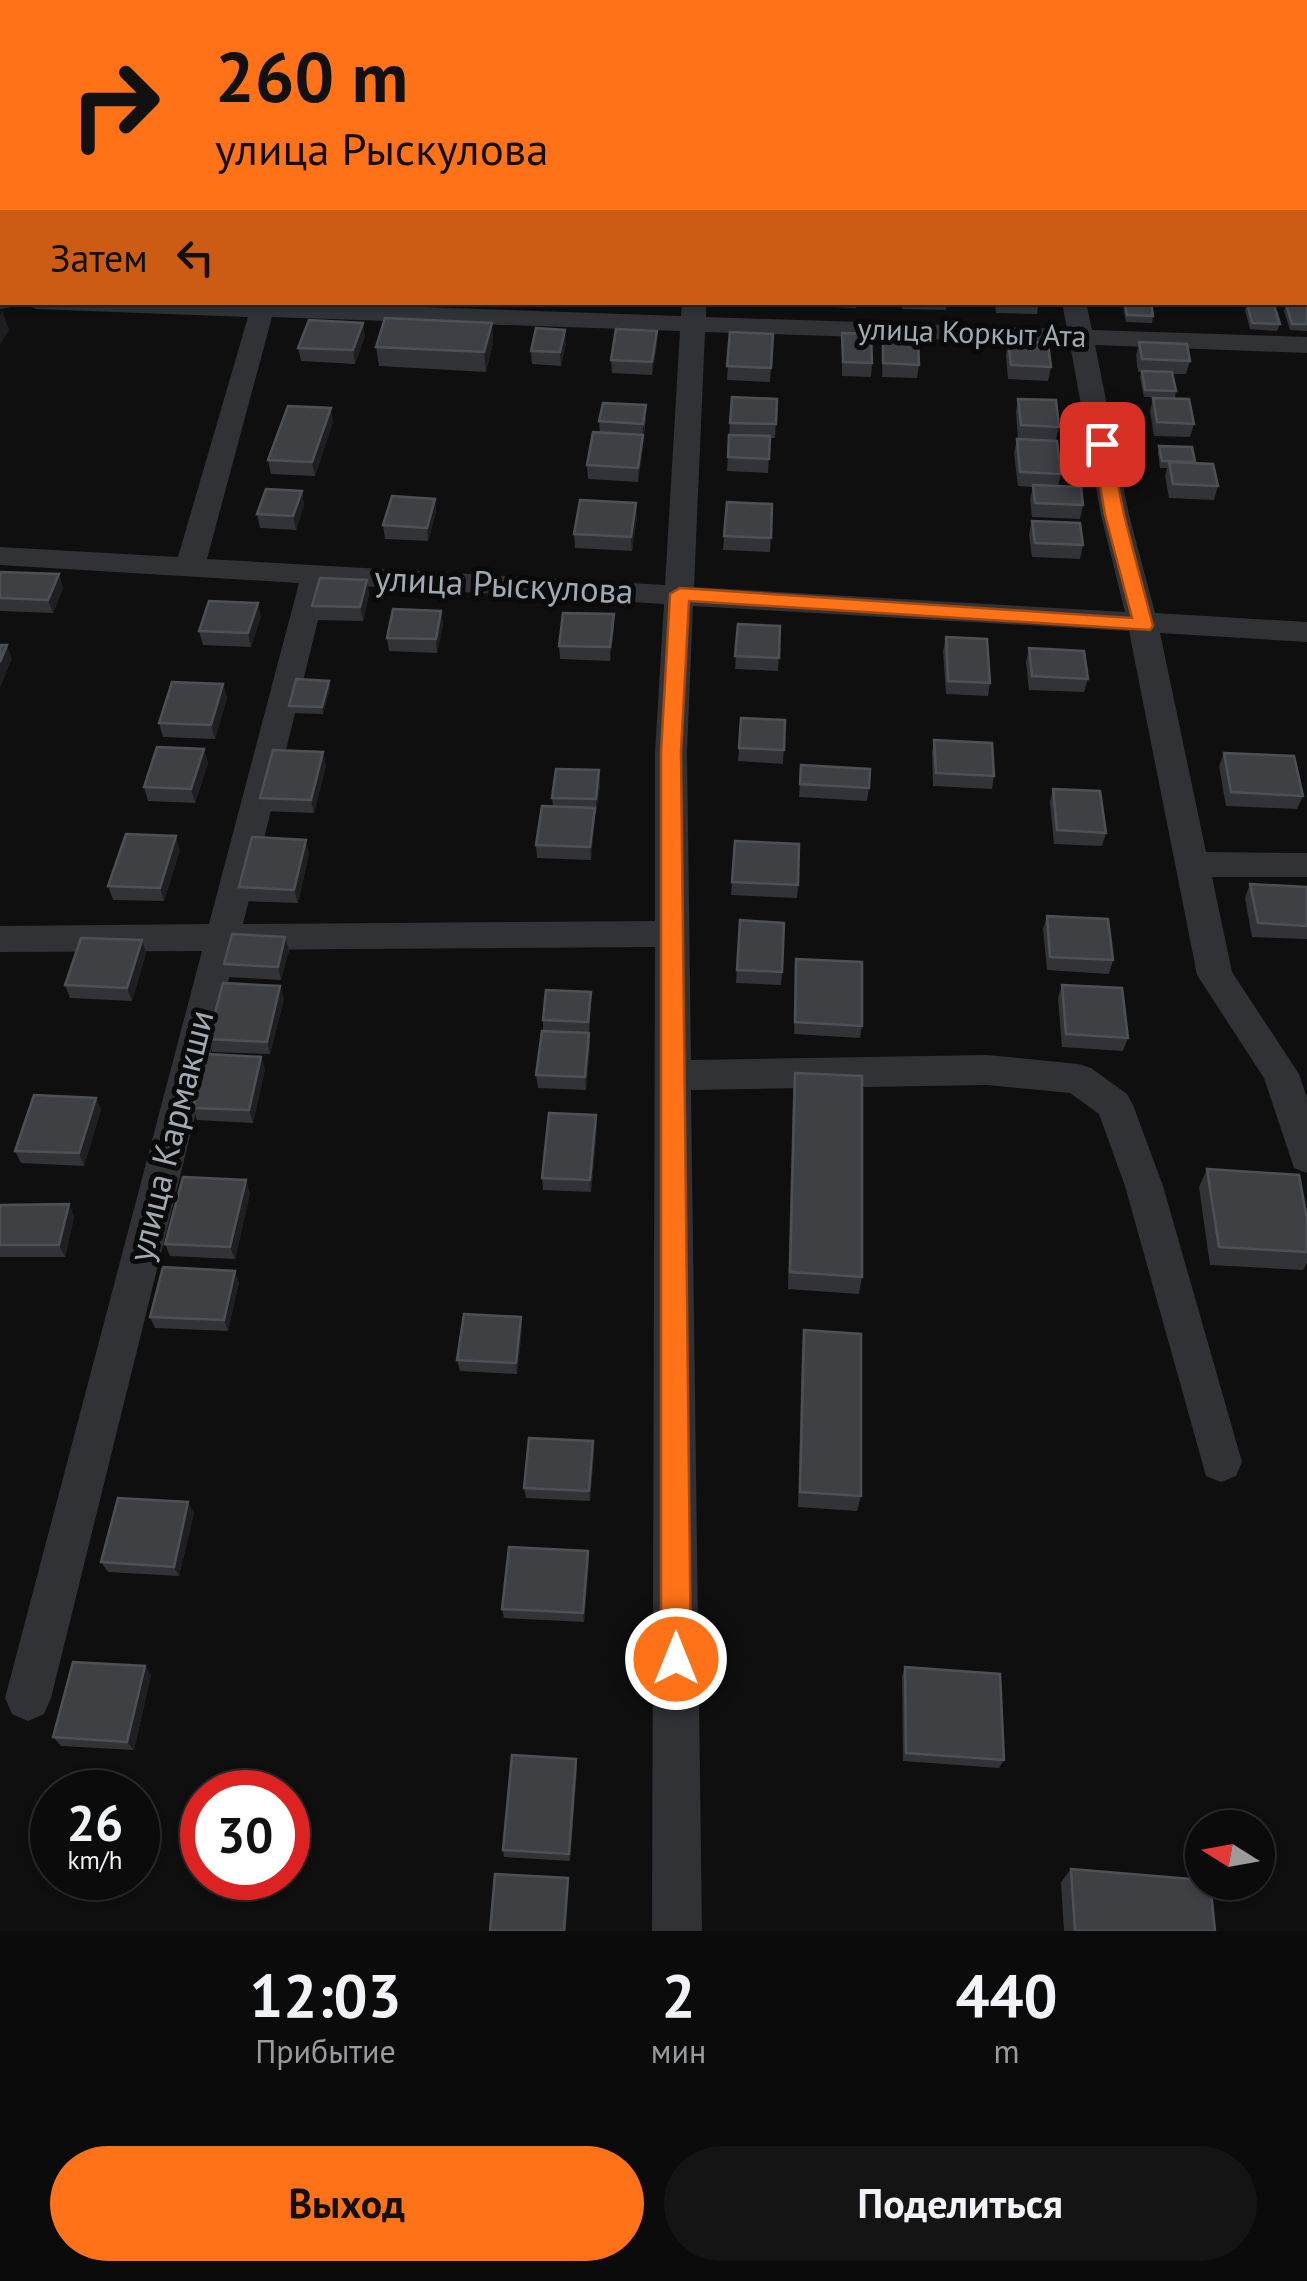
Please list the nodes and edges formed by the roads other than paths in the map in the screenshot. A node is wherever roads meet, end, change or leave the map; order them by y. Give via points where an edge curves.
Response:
1 (264, 305) edge
2 (1075, 305) edge
3 (694, 313) edge
4 (1082, 338) junction
5 (1307, 345) edge
6 (0, 556) edge
7 (190, 567) junction
8 (315, 575) junction
9 (680, 594) junction
10 (1143, 626) junction
11 (1307, 632) edge
12 (1192, 864) junction
13 (1307, 865) edge
14 (672, 934) junction
15 (222, 936) junction
16 (0, 939) edge
17 (673, 1076) junction
18 (1307, 1158) edge
19 (1221, 1462) dead end
20 (28, 1698) dead end
21 (677, 1931) edge

1 - 3 street, улица Коркыт Ата
1 - 7 street
2 - 4 street
3 - 4 street, улица Коркыт Ата
3 - 9 street
4 - 5 street, улица Коркыт Ата
4 - 10 street via 1114,515
6 - 7 street, улица Рыскулова
7 - 8 street, улица Рыскулова
8 - 9 street, улица Рыскулова
8 - 15 street, улица Кармакши
9 - 10 street, улица Рыскулова
9 - 14 street via 671,752
10 - 11 street, улица Рыскулова
10 - 12 street
12 - 13 street
12 - 18 street via 1215,975 1281,1074
14 - 15 street
14 - 17 street
15 - 16 street
15 - 20 street, улица Кармакши
17 - 19 street via 987,1070 1078,1079 1114,1105 1144,1186
17 - 21 street

